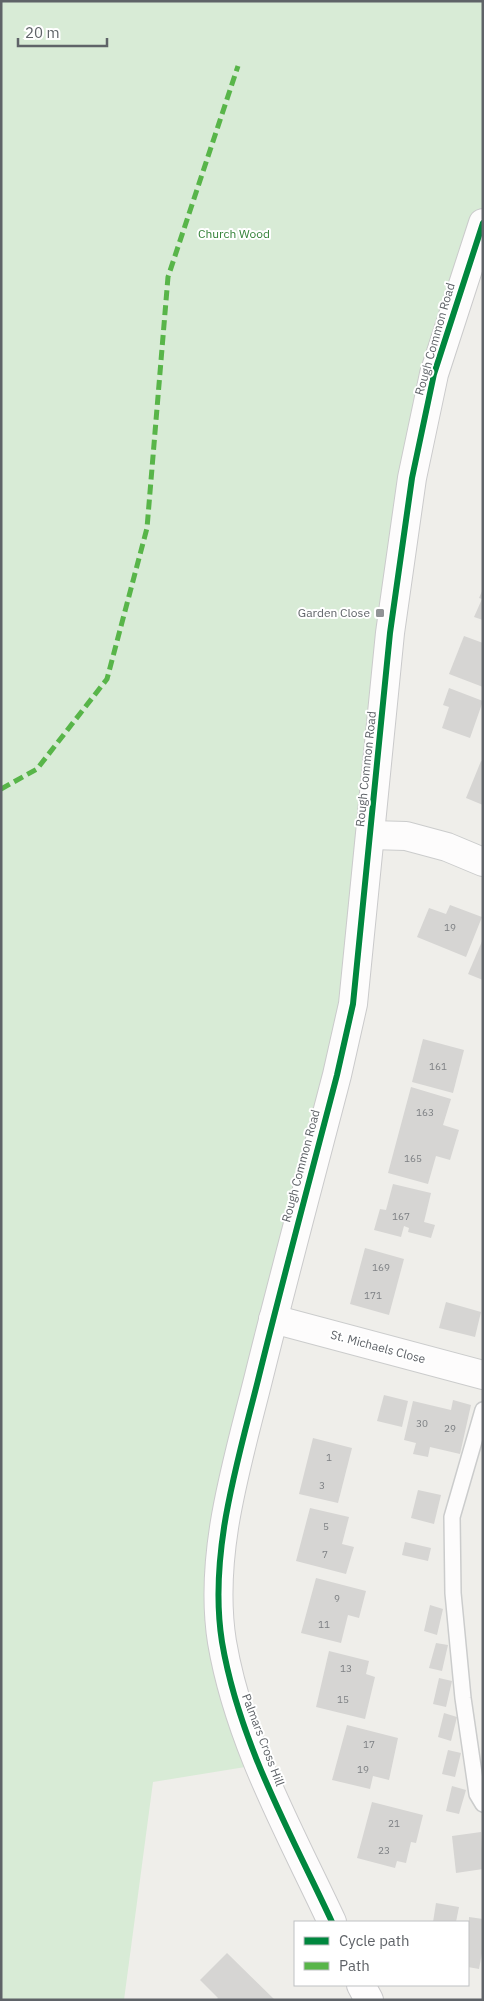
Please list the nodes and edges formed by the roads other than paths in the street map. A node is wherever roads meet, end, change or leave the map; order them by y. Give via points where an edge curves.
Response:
1 (483, 223) edge
2 (371, 834) junction
3 (483, 862) edge
4 (274, 1319) junction
5 (483, 1375) edge
6 (483, 1410) edge
7 (483, 1804) edge
8 (332, 1921) edge
9 (362, 1986) edge
10 (368, 2000) edge

1 - 2 street, Rough Common Road via 434,374 412,478 390,633
2 - 3 street via 406,836 447,847
2 - 4 street, Rough Common Road via 353,1004
4 - 5 street, St. Michaels Close
4 - 8 street, Palmars Cross Hill via 224,1516 219,1592 222,1641 236,1705 258,1764
6 - 7 lane via 452,1517 453,1593 463,1698 476,1794
9 - 10 street

